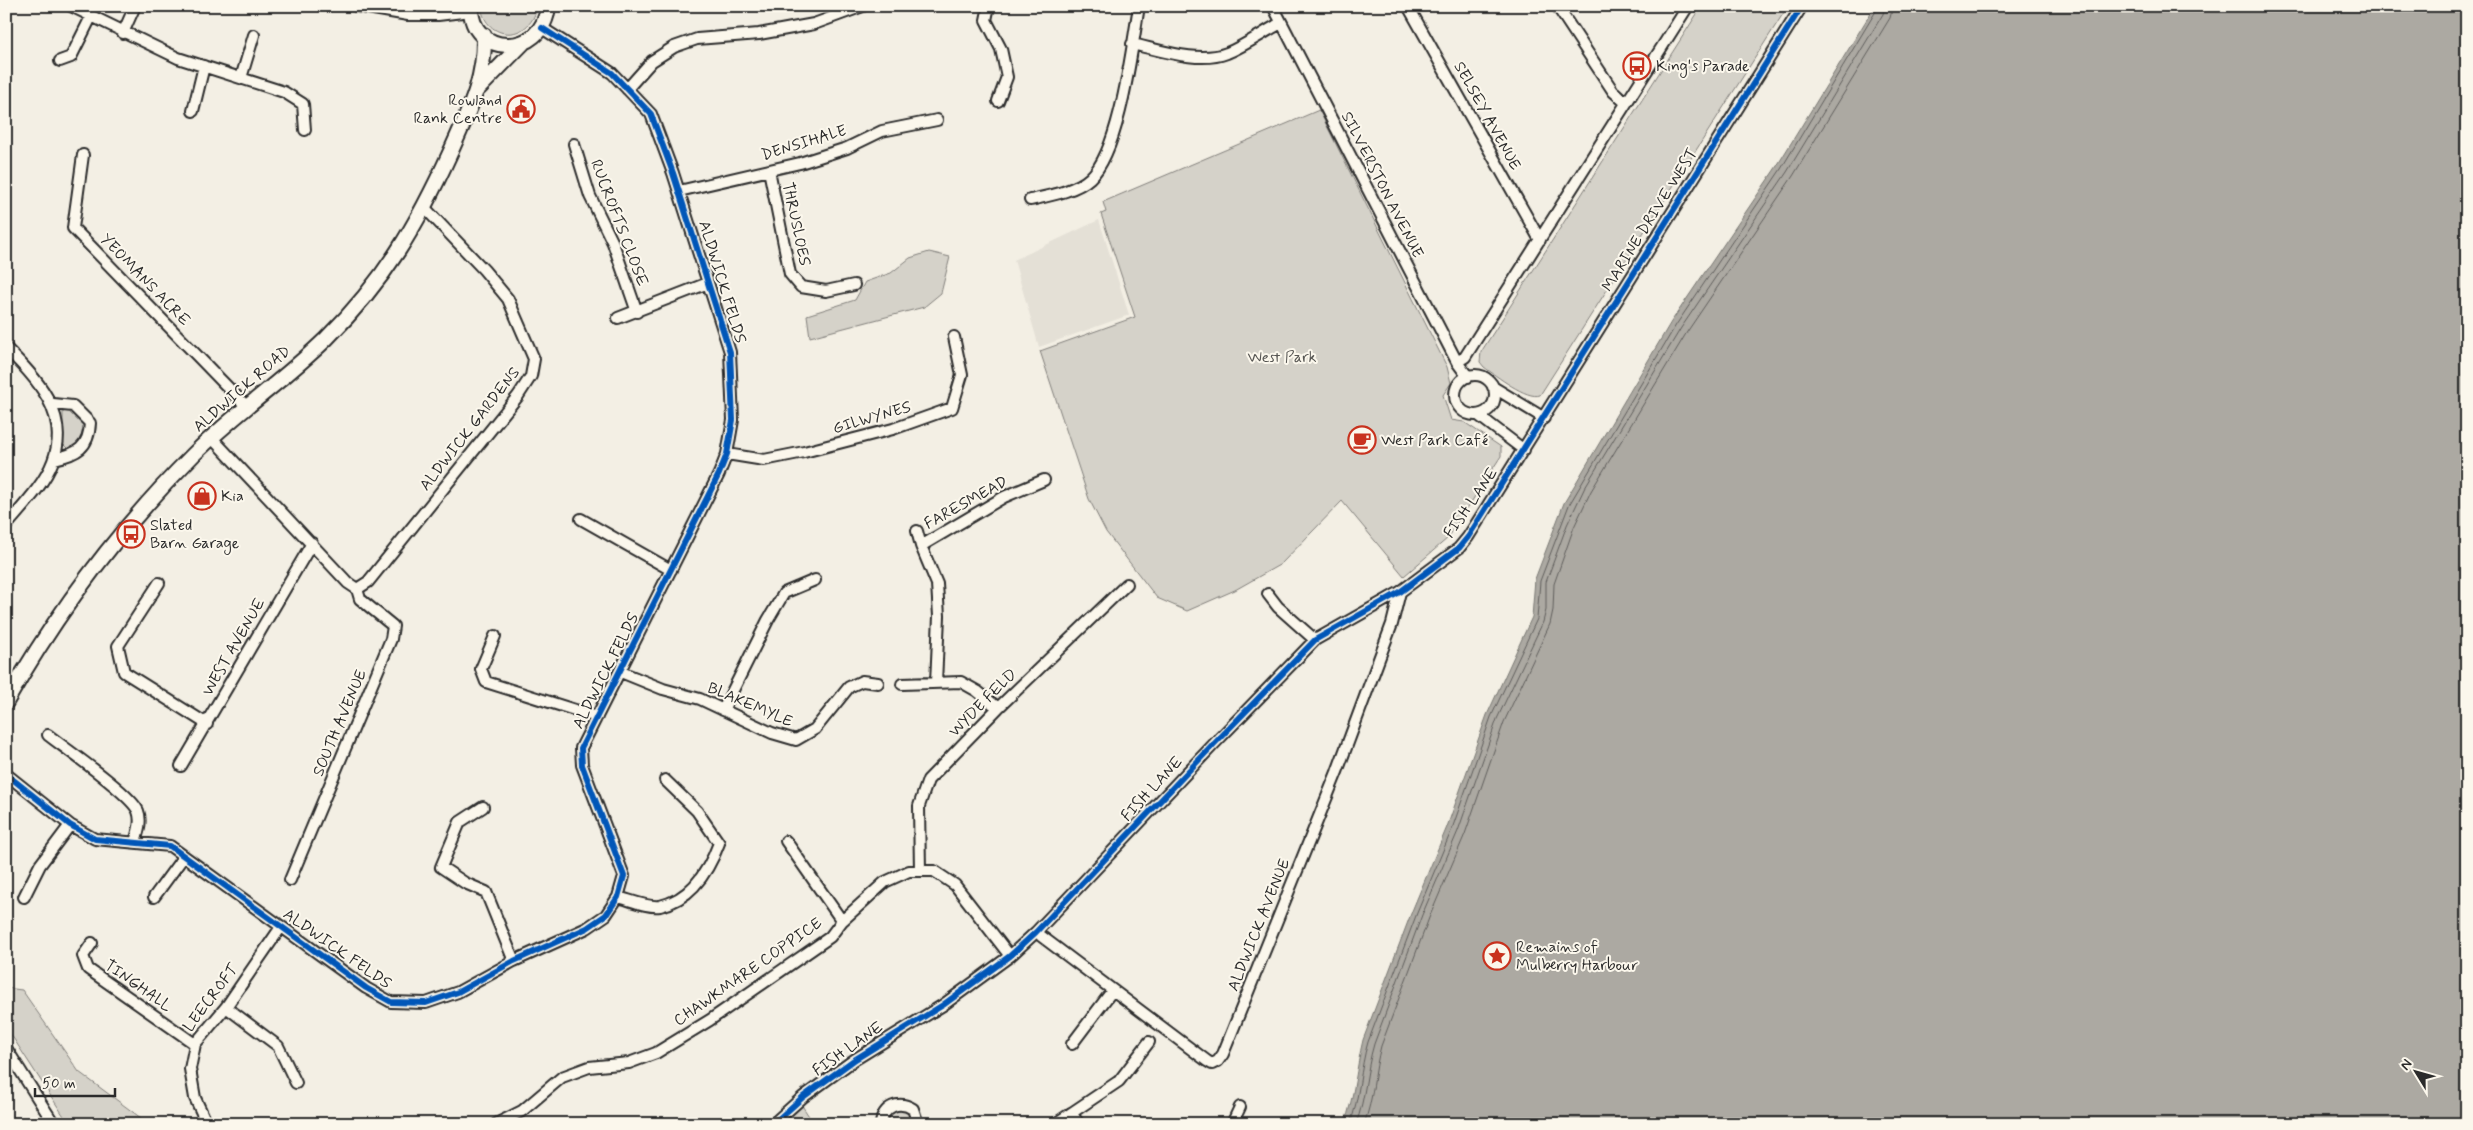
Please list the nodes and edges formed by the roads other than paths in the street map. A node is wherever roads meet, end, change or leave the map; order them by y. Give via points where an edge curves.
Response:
1 (71, 6) edge
2 (135, 6) edge
3 (356, 6) edge
4 (548, 6) edge
5 (863, 6) edge
6 (989, 6) edge
7 (1139, 6) edge
8 (1273, 6) edge
9 (1408, 6) edge
10 (1557, 6) edge
11 (1688, 6) edge
12 (1802, 6) edge
13 (471, 9) edge
14 (91, 17) junction
15 (1281, 23) junction
16 (542, 28) junction
17 (123, 33) junction
18 (254, 35) dead end
19 (484, 35) junction
20 (524, 43) junction
21 (1132, 44) junction
22 (60, 61) dead end
23 (204, 66) junction
24 (241, 78) junction
25 (478, 89) junction
26 (627, 89) junction
27 (998, 100) dead end
28 (1626, 104) junction
29 (192, 110) dead end
30 (937, 120) dead end
31 (305, 130) dead end
32 (574, 144) dead end
33 (83, 155) dead end
34 (769, 170) junction
35 (679, 190) junction
36 (1030, 200) dead end
37 (425, 208) junction
38 (1540, 240) junction
39 (708, 283) junction
40 (854, 285) dead end
41 (637, 312) junction
42 (618, 318) dead end
43 (954, 337) dead end
44 (6, 348) edge
45 (1457, 362) junction
46 (1468, 377) junction
47 (1493, 387) junction
48 (53, 404) junction
49 (247, 407) junction
50 (1478, 415) junction
51 (1544, 418) junction
52 (212, 438) junction
53 (1524, 450) junction
54 (727, 454) junction
55 (54, 459) junction
56 (1044, 480) dead end
57 (580, 519) dead end
58 (6, 526) edge
59 (917, 531) dead end
60 (312, 543) junction
61 (921, 546) junction
62 (671, 570) junction
63 (816, 580) dead end
64 (159, 583) dead end
65 (1127, 584) dead end
66 (357, 589) junction
67 (1400, 592) junction
68 (1268, 594) dead end
69 (495, 636) dead end
70 (1315, 640) junction
71 (621, 672) junction
72 (936, 682) junction
73 (878, 683) dead end
74 (902, 684) dead end
75 (6, 702) edge
76 (998, 708) junction
77 (722, 710) junction
78 (597, 717) junction
79 (206, 724) junction
80 (48, 735) dead end
81 (182, 766) dead end
82 (6, 774) edge
83 (665, 780) dead end
84 (483, 807) dead end
85 (70, 824) junction
86 (786, 841) dead end
87 (135, 842) junction
88 (184, 856) junction
89 (920, 871) junction
90 (290, 880) dead end
91 (24, 897) dead end
92 (154, 897) dead end
93 (618, 897) junction
94 (842, 921) junction
95 (281, 927) junction
96 (1041, 936) dead end
97 (92, 943) dead end
98 (1010, 956) junction
99 (514, 961) junction
100 (1112, 991) junction
101 (226, 1007) junction
102 (1149, 1042) dead end
103 (195, 1044) junction
104 (1072, 1044) dead end
105 (6, 1048) edge
106 (296, 1082) dead end
107 (1240, 1106) dead end
108 (1071, 1114) junction
109 (54, 1124) edge
110 (207, 1124) edge
111 (496, 1124) edge
112 (773, 1124) edge
113 (881, 1124) edge
114 (918, 1124) edge
115 (1055, 1124) edge
116 (1079, 1124) edge
117 (1232, 1124) edge

1 - 14 street
2 - 17 street
3 - 13 street via 408,15 438,15
4 - 16 main road
5 - 26 street via 814,24 760,34 697,39 652,61
6 - 27 street via 986,20 1001,49 1007,77
7 - 21 street
8 - 15 street, SILVERSTON AVENUE
9 - 38 street, SELSEY AVENUE
10 - 28 street via 1613,91
11 - 28 street
12 - 51 street, MARINE DRIVE WEST
13 - 19 main road via 474,22
14 - 17 street
14 - 22 street via 71,57
15 - 21 street via 1226,53 1211,56
15 - 45 street, SILVERSTON AVENUE
16 - 20 main road
16 - 26 street, ALDWICK FELDS via 612,73
17 - 23 street
18 - 24 street
19 - 20 main road via 499,44
19 - 25 main road
20 - 25 main road
21 - 36 street via 1107,153 1090,178 1059,193
23 - 24 street
23 - 29 street
24 - 31 street via 284,92 303,104
25 - 37 main road, ALDWICK ROAD
26 - 35 street, ALDWICK FELDS via 651,114
28 - 38 street
30 - 34 street, DENSIHALE via 882,131 847,148
32 - 41 street, RUCROFTS CLOSE via 590,196 613,243
33 - 49 street, YEOMANS ACRE via 73,228
34 - 35 street, DENSIHALE
34 - 40 street, THRUSLOES via 790,274 801,288 826,291
35 - 39 street, ALDWICK FELDS
37 - 49 main road, ALDWICK ROAD via 384,273 359,303 326,338
37 - 66 street, ALDWICK GARDENS via 508,299 534,359 534,369 518,396 474,452 368,582
38 - 45 street via 1465,357
39 - 41 street, RUCROFTS CLOSE
39 - 54 street, ALDWICK FELDS via 730,352 733,420
41 - 42 street, RUCROFTS CLOSE
43 - 54 street, GILWYNES via 962,375 952,408 893,429 804,452 764,460
44 - 48 street via 41,385
45 - 46 street, SILVERSTON AVENUE
46 - 47 street via 1485,378
46 - 50 street via 1458,385 1455,398 1461,410
47 - 50 street via 1493,405
47 - 51 street
48 - 55 street via 58,430
48 - 55 street via 73,406 90,423 86,445 78,452
49 - 52 main road, ALDWICK ROAD
50 - 53 street
51 - 53 street, MARINE DRIVE WEST
52 - 60 street
52 - 75 main road, ALDWICK ROAD via 162,487 108,550 60,614
53 - 67 street, FISH LANE via 1459,548
54 - 62 street, ALDWICK FELDS
55 - 58 street via 45,476
56 - 61 street, FARESMEAD via 1004,496
57 - 62 street
59 - 61 street
60 - 66 street
60 - 79 street, WEST AVENUE
61 - 72 street, FARESMEAD via 937,584
62 - 71 street, ALDWICK FELDS
63 - 77 street via 784,593
64 - 79 street via 118,646 124,672
65 - 76 street, WYDE FELD
66 - 90 street, SOUTH AVENUE via 360,599 393,626 391,639
67 - 70 street, FISH LANE
67 - 100 street, ALDWICK AVENUE via 1392,624 1337,772 1218,1062 1212,1064 1207,1061
68 - 70 street
69 - 78 street via 481,668 486,682
70 - 98 street, FISH LANE
71 - 77 street, BLAKEMYLE via 663,689 700,699
71 - 78 street, ALDWICK FELDS
72 - 74 street
72 - 76 street via 961,682
73 - 77 street, BLAKEMYLE via 862,681 849,687 815,729 796,740 772,733
76 - 89 street, WYDE FELD via 928,780 919,806
78 - 93 street, ALDWICK FELDS via 581,748 582,765 624,876
79 - 81 street, WEST AVENUE
80 - 87 street via 124,795 138,810 140,825
82 - 85 street, ALDWICK FELDS
83 - 93 street via 698,811 719,843 711,865 683,896 660,906
84 - 99 street via 460,822 441,867 486,892
85 - 87 street, ALDWICK FELDS via 95,840
85 - 91 street via 40,865
86 - 94 street
87 - 88 street, ALDWICK FELDS via 170,846
88 - 92 street
88 - 95 street, ALDWICK FELDS
89 - 94 street, CHAWKMARE COPPICE via 909,871 885,882
89 - 98 street, CHAWKMARE COPPICE via 934,871 955,885
93 - 99 street, ALDWICK FELDS via 606,915 587,928
94 - 111 street, CHAWKMARE COPPICE via 830,937 656,1053 629,1063 589,1067 562,1077 522,1111
95 - 99 street, ALDWICK FELDS via 366,988 391,1002 426,1003 458,992
95 - 101 street, LEECROFT
96 - 100 street, ALDWICK AVENUE
97 - 103 street, TINGHALL via 83,956 88,969
98 - 112 street, FISH LANE via 943,1006 854,1060 803,1097
100 - 104 street
101 - 103 street, LEECROFT
101 - 106 street via 278,1046
102 - 108 street via 1119,1081
103 - 110 street, LEECROFT via 190,1070 195,1098
105 - 109 street
107 - 117 street
108 - 115 street
108 - 116 street
113 - 114 street via 890,1107 902,1104 913,1110

